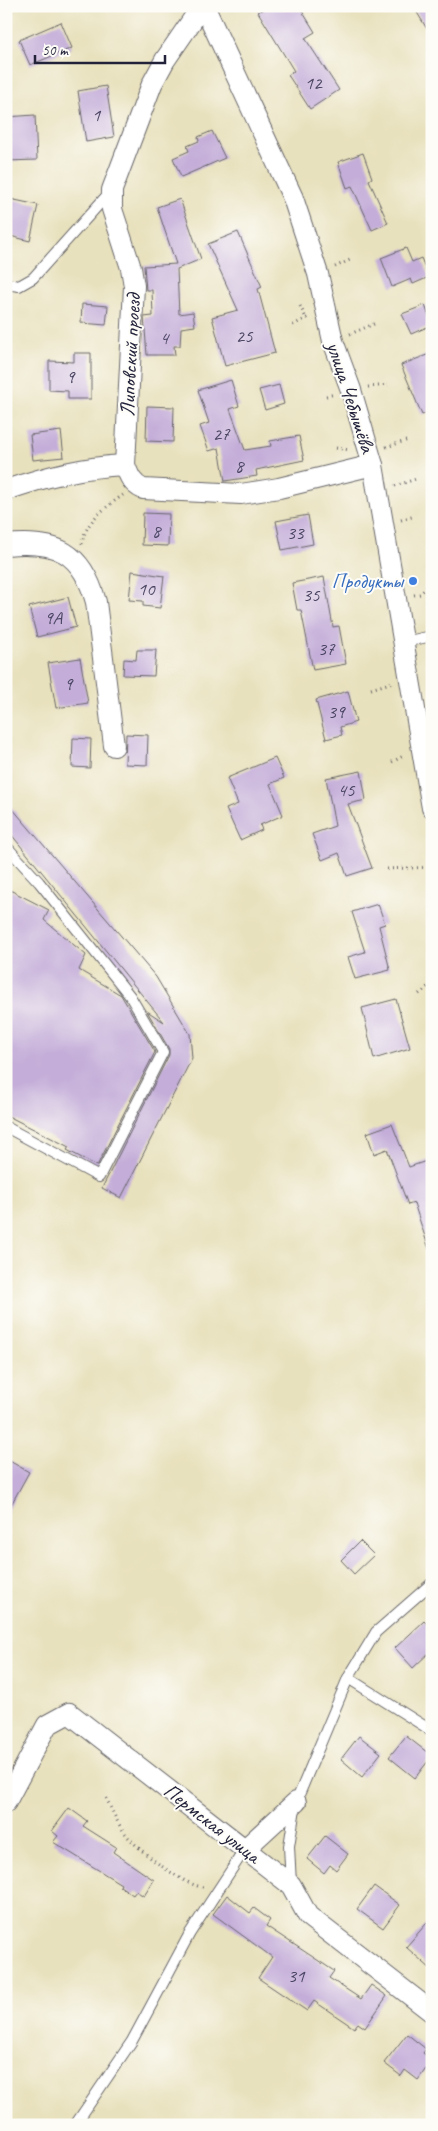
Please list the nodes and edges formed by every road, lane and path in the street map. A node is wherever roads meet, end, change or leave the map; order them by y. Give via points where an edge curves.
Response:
1 (203, 6) edge
2 (112, 190) junction
3 (6, 284) edge
4 (300, 306) dead end
5 (306, 318) dead end
6 (374, 324) dead end
7 (333, 341) junction
8 (125, 465) junction
9 (373, 465) junction
10 (135, 485) junction
11 (6, 490) edge
12 (6, 546) edge
13 (82, 567) junction
14 (432, 636) edge
15 (404, 642) junction
16 (114, 746) dead end
17 (432, 808) edge
18 (6, 846) edge
19 (432, 867) edge
20 (387, 869) dead end
21 (432, 983) edge
22 (419, 994) dead end
23 (6, 1127) edge
24 (432, 1583) edge
25 (348, 1678) junction
26 (432, 1731) edge
27 (106, 1798) dead end
28 (6, 1802) edge
29 (296, 1802) junction
30 (245, 1849) junction
31 (291, 1885) junction
32 (221, 1886) junction
33 (432, 2012) edge
34 (75, 2125) edge

1 - 2 street, Липовский проезд via 152,84
1 - 7 street, улица Чебышёва via 293,198 318,274
2 - 3 lane via 33,278 19,286
2 - 8 street, Липовский проезд via 112,209 132,268 134,286
4 - 5 path
6 - 7 path
7 - 9 street, улица Чебышёва
8 - 10 street, Липовский проезд
8 - 11 street via 62,472
9 - 10 street via 241,494 152,490
9 - 15 street, улица Чебышёва
10 - 13 path via 93,519 84,533
12 - 13 street via 49,546 70,554
13 - 16 street via 96,602
14 - 15 lane
15 - 17 street, улица Чебышёва
18 - 23 lane via 130,996 163,1052 99,1177
19 - 20 path
21 - 22 path
24 - 25 lane via 376,1632
25 - 26 lane
25 - 29 lane
27 - 32 path via 124,1833 137,1847 181,1878 201,1887
28 - 30 street, Пермская улица via 47,1725 69,1713
29 - 30 street
29 - 31 lane via 289,1846
30 - 31 street, Пермская улица
30 - 32 lane
31 - 33 street, Пермская улица via 308,1916
32 - 34 lane via 190,1933 132,2041

